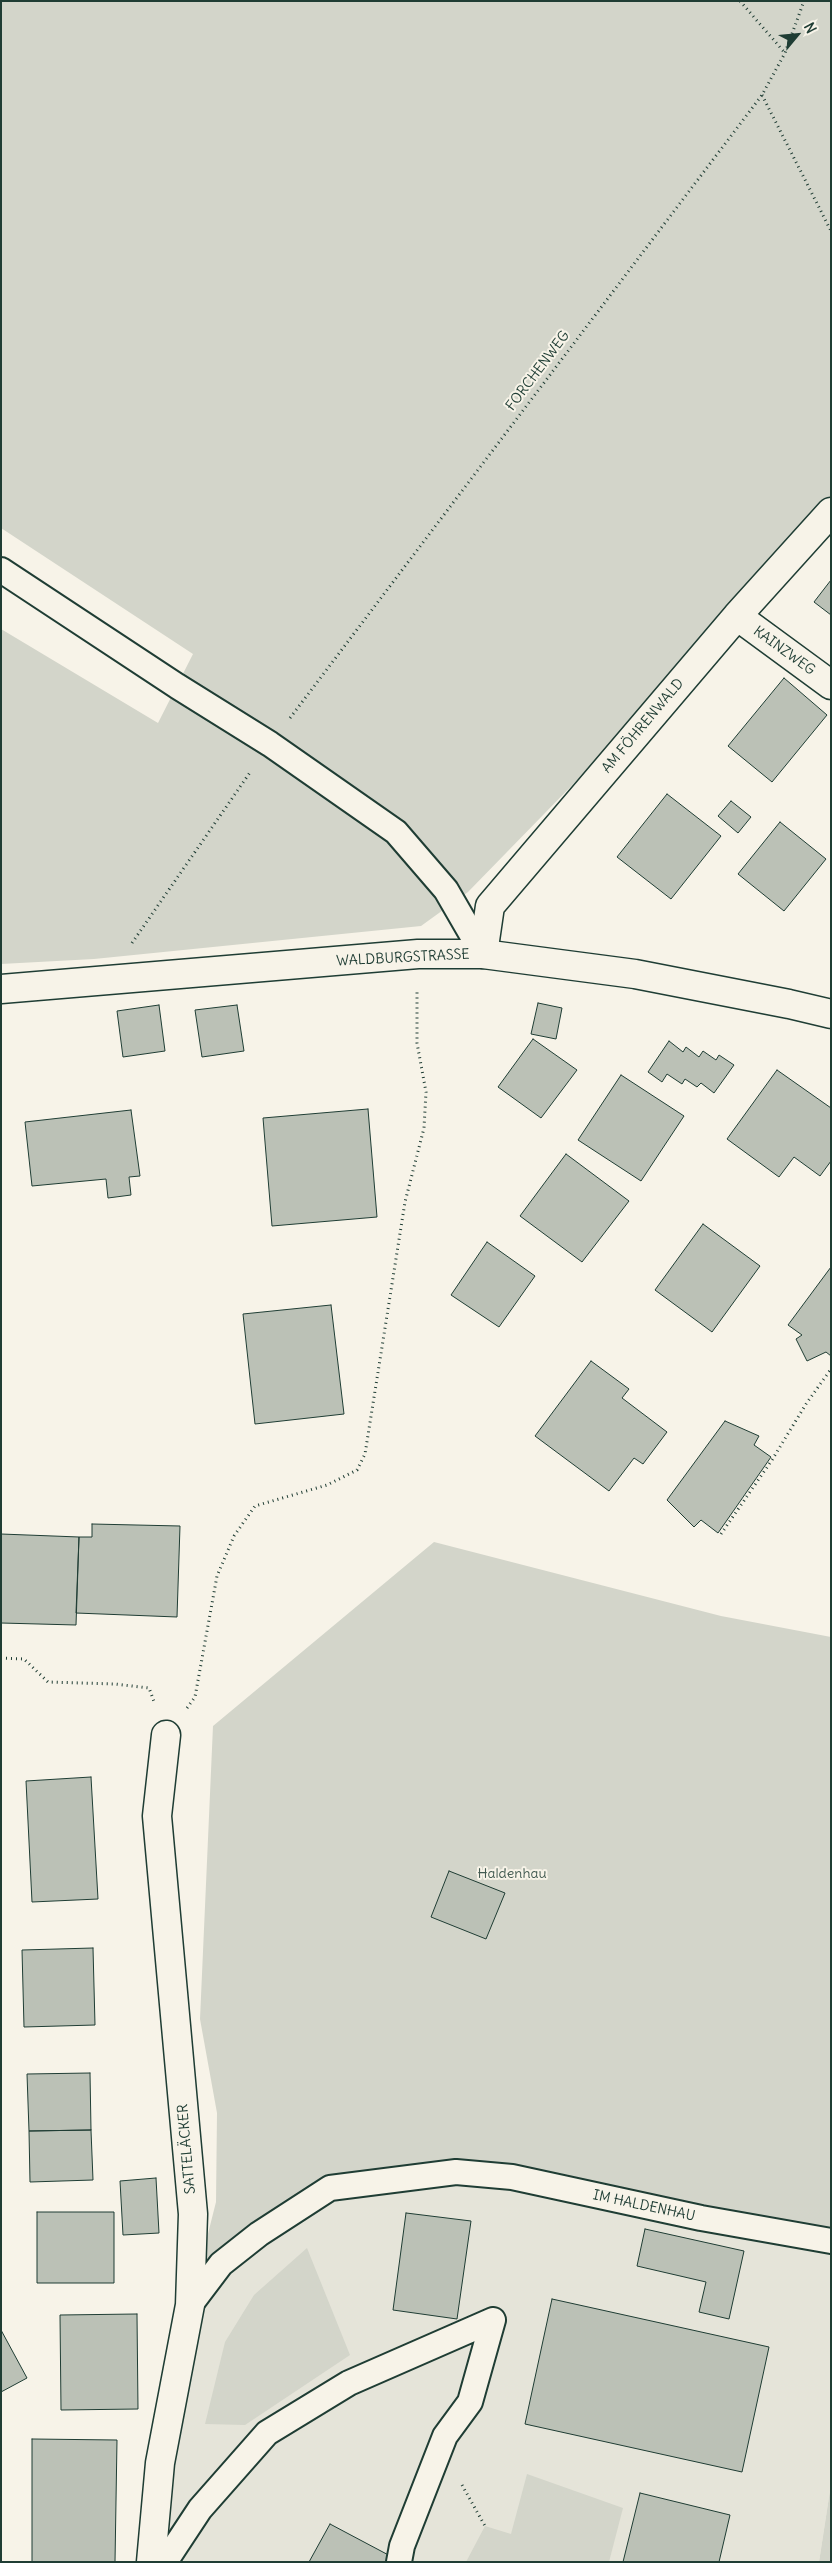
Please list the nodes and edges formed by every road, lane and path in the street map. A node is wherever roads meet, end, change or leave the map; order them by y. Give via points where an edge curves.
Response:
1 (740, 1) edge
2 (804, 1) edge
3 (785, 53) junction
4 (762, 95) junction
5 (831, 231) edge
6 (831, 512) edge
7 (1, 570) edge
8 (737, 616) junction
9 (831, 685) edge
10 (270, 744) junction
11 (418, 954) junction
12 (483, 954) junction
13 (106, 981) junction
14 (1, 989) edge
15 (831, 1014) edge
16 (831, 1369) edge
17 (721, 1534) dead end
18 (1, 1658) edge
19 (166, 1735) junction
20 (831, 2241) edge
21 (190, 2305) junction
22 (474, 2510) dead end
23 (485, 2526) dead end
24 (151, 2562) edge
25 (165, 2562) edge
26 (399, 2562) edge

1 - 3 path
2 - 3 path, FORCHENWEG
3 - 4 path, FORCHENWEG
4 - 5 path
4 - 10 path, FORCHENWEG
6 - 8 street, AM FÖHRENWALD
7 - 10 lane
8 - 9 street, KAINZWEG
8 - 12 street, AM FÖHRENWALD via 490,906
10 - 12 lane via 396,832 446,890
10 - 13 path, FORCHENWEG
11 - 12 street, WALDBURGSTRASSE
11 - 13 street, WALDBURGSTRASSE
11 - 19 path via 417,1043 426,1092 424,1128 404,1202 365,1454 356,1470 327,1485 255,1506 234,1536 216,1576 195,1696
12 - 15 street, WALDBURGSTRASSE via 635,974
13 - 14 street, WALDBURGSTRASSE
16 - 17 path
18 - 19 path via 24,1659 48,1682 149,1688
19 - 21 street, SATTELÄCKER via 157,1816 193,2214
20 - 21 lane, IM HALDENHAU via 701,2218 512,2177 456,2172 330,2188 259,2234 221,2264
21 - 24 street, SATTELÄCKER via 160,2463
22 - 23 path
25 - 26 lane via 200,2509 267,2433 349,2383 493,2320 470,2402 445,2436 402,2546

